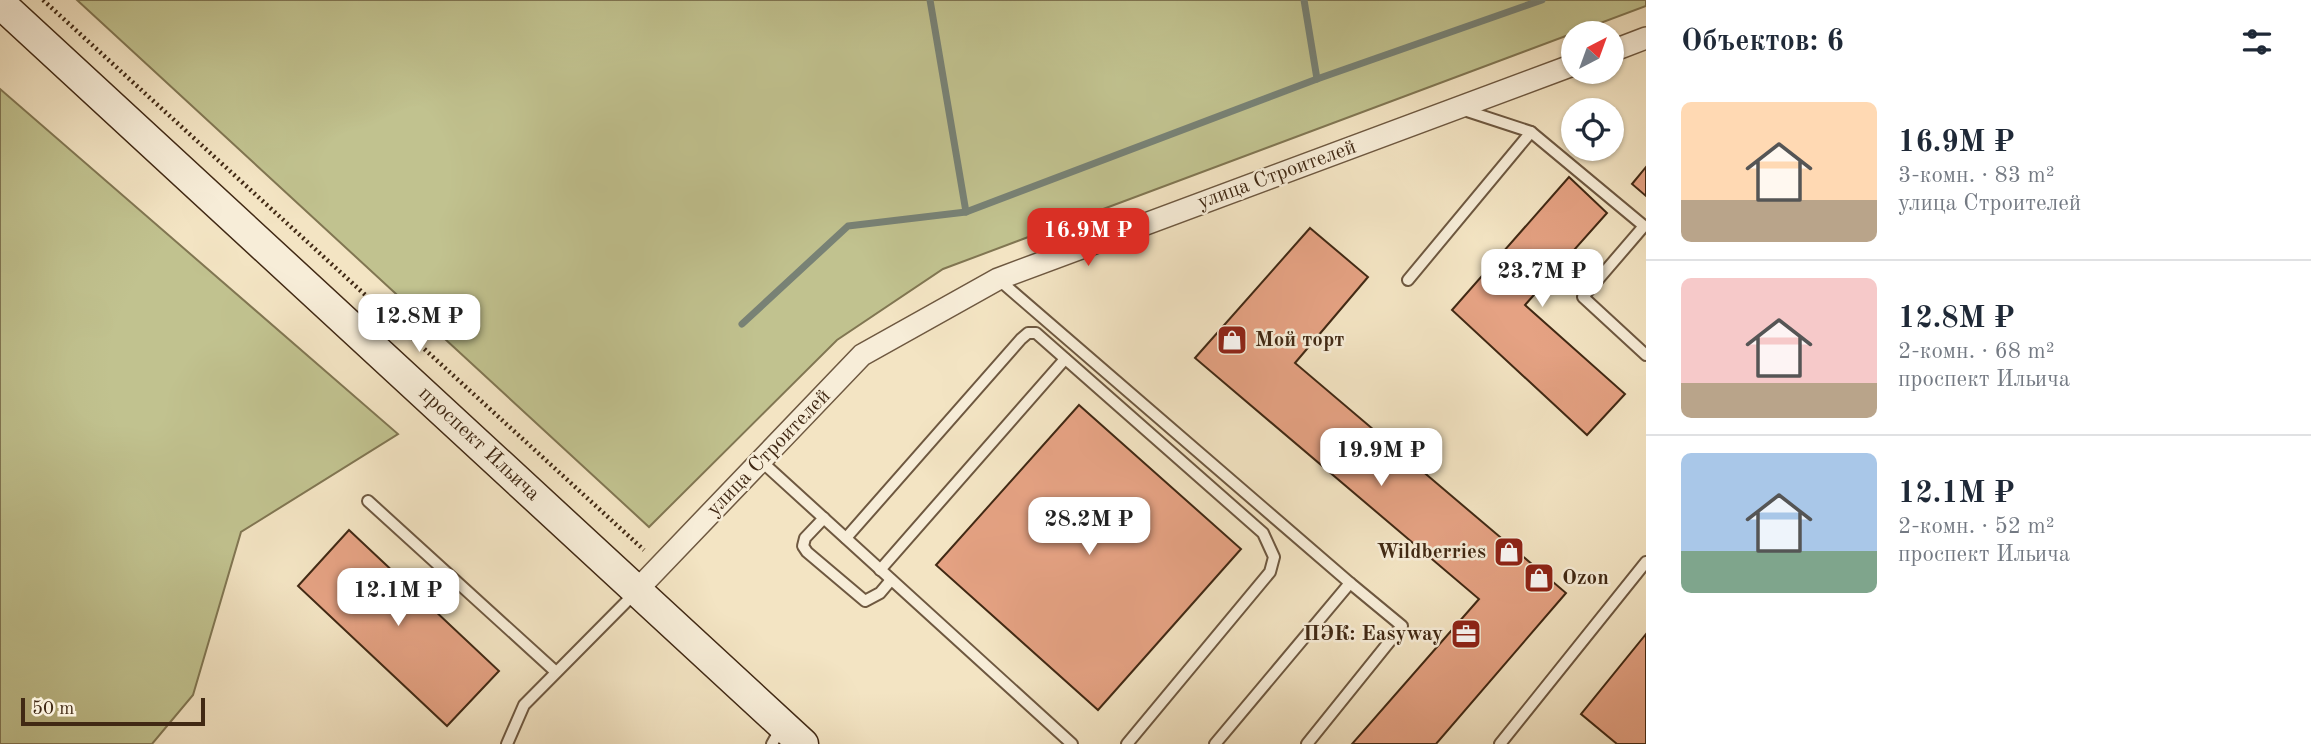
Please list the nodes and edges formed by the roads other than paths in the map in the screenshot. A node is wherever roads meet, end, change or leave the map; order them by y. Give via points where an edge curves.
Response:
1 (0, 3) edge
2 (1646, 38) edge
3 (1624, 46) edge
4 (1561, 69) edge
5 (1458, 108) junction
6 (1531, 132) junction
7 (1645, 227) edge
8 (998, 279) junction
9 (1408, 280) dead end
10 (1646, 355) edge
11 (1065, 359) junction
12 (761, 461) junction
13 (368, 501) dead end
14 (824, 518) junction
15 (846, 538) junction
16 (1646, 562) edge
17 (880, 570) junction
18 (891, 580) junction
19 (1350, 583) junction
20 (637, 590) junction
21 (556, 672) junction
22 (786, 738) edge
23 (507, 744) edge
24 (1072, 744) edge
25 (1127, 744) edge
26 (1215, 744) edge
27 (1307, 744) edge
28 (1500, 744) edge

1 - 20 street, проспект Ильича
2 - 3 street
4 - 5 street, улица Строителей
5 - 6 lane
5 - 8 street, улица Строителей
6 - 7 lane
6 - 9 lane
7 - 10 lane via 1583,297
8 - 12 street, улица Строителей via 862,355
8 - 19 lane
11 - 15 lane via 1036,333 1028,333
11 - 17 lane
11 - 25 lane via 1263,533 1274,557 1270,572
12 - 14 lane
12 - 20 street, улица Строителей
13 - 21 lane
14 - 15 lane
14 - 18 lane via 805,538 807,552 866,601
15 - 17 lane
16 - 28 lane
17 - 18 lane
18 - 24 lane
19 - 26 lane
19 - 27 lane via 1402,626
20 - 21 lane
20 - 22 street, проспект Ильича
21 - 23 lane via 524,705

